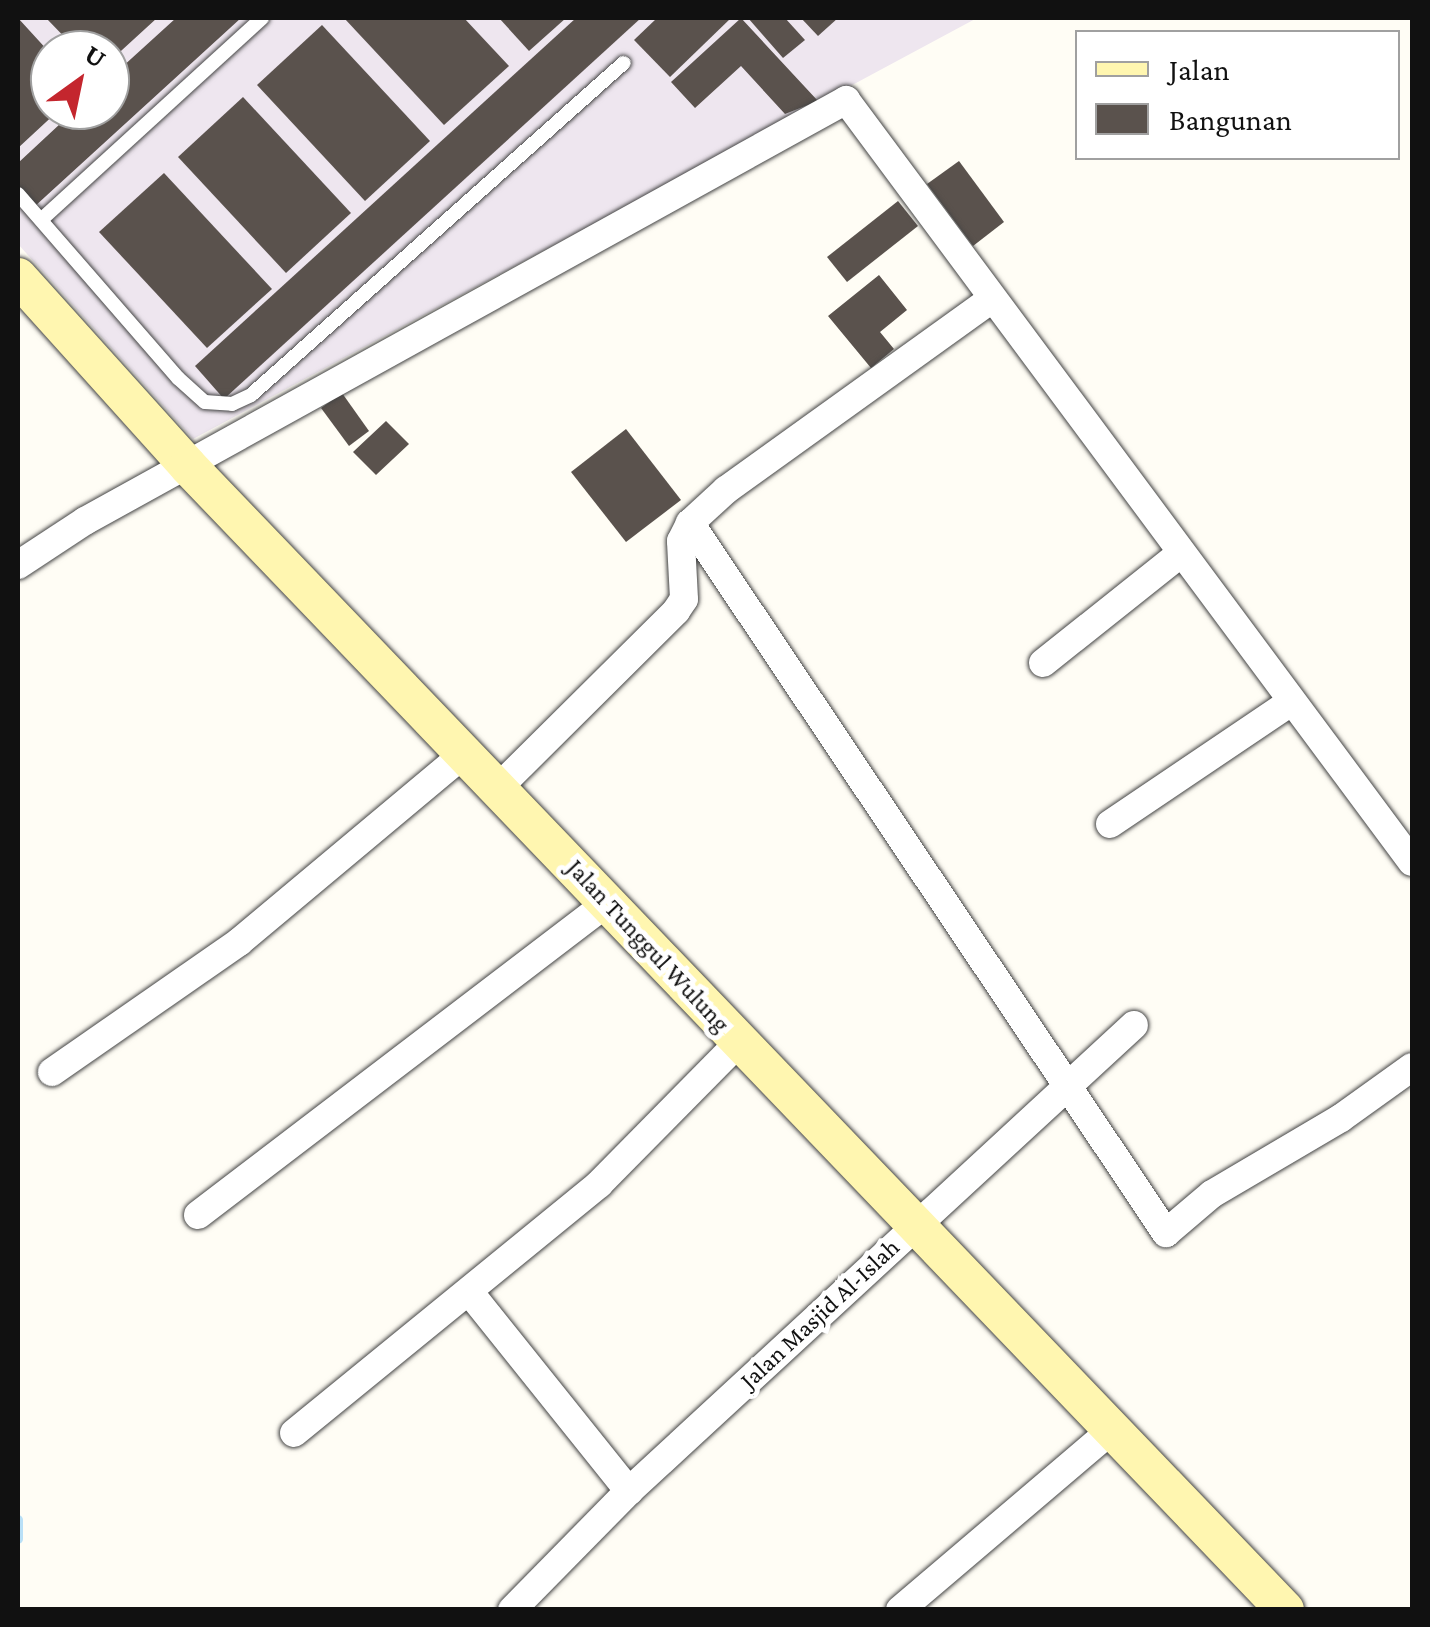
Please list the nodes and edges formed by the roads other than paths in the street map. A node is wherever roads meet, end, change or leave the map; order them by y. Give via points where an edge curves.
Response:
1 (262, 18) edge
2 (624, 63) dead end
3 (18, 194) edge
4 (42, 219) junction
5 (18, 277) edge
6 (990, 300) junction
7 (188, 466) junction
8 (690, 523) junction
9 (1180, 554) junction
10 (18, 565) edge
11 (1043, 663) dead end
12 (1292, 702) junction
13 (465, 753) junction
14 (498, 788) junction
15 (1110, 824) dead end
16 (1412, 862) edge
17 (607, 903) junction
18 (1134, 1025) dead end
19 (739, 1042) junction
20 (1412, 1067) edge
21 (52, 1072) dead end
22 (1067, 1086) junction
23 (198, 1215) dead end
24 (917, 1224) junction
25 (470, 1294) junction
26 (1114, 1429) junction
27 (294, 1433) dead end
28 (629, 1491) junction
29 (512, 1610) edge
30 (900, 1610) edge
31 (1285, 1610) edge

1 - 4 lane
2 - 4 lane via 251,396 232,404 204,402 178,378
3 - 4 lane
5 - 7 main road, Jalan Tunggul Wulung
6 - 7 street via 842,100
6 - 8 street via 726,490
6 - 9 street
7 - 10 street
7 - 13 main road, Jalan Tunggul Wulung
8 - 14 street via 681,541 684,598 676,611
8 - 22 street
9 - 11 street
9 - 12 street
12 - 15 street
12 - 16 street
13 - 14 main road, Jalan Tunggul Wulung
13 - 21 street via 239,942
14 - 17 main road, Jalan Tunggul Wulung
17 - 19 main road, Jalan Tunggul Wulung
17 - 23 street
18 - 22 street, Jalan Masjid Al-Islah
19 - 24 main road, Jalan Tunggul Wulung
19 - 25 street via 599,1184
20 - 22 street via 1212,1194 1166,1232
22 - 24 street, Jalan Masjid Al-Islah
24 - 26 main road, Jalan Tunggul Wulung
24 - 28 street, Jalan Masjid Al-Islah
25 - 27 street
25 - 28 street
26 - 30 street
26 - 31 main road, Jalan Tunggul Wulung
28 - 29 street, Jalan Masjid Al-Islah

